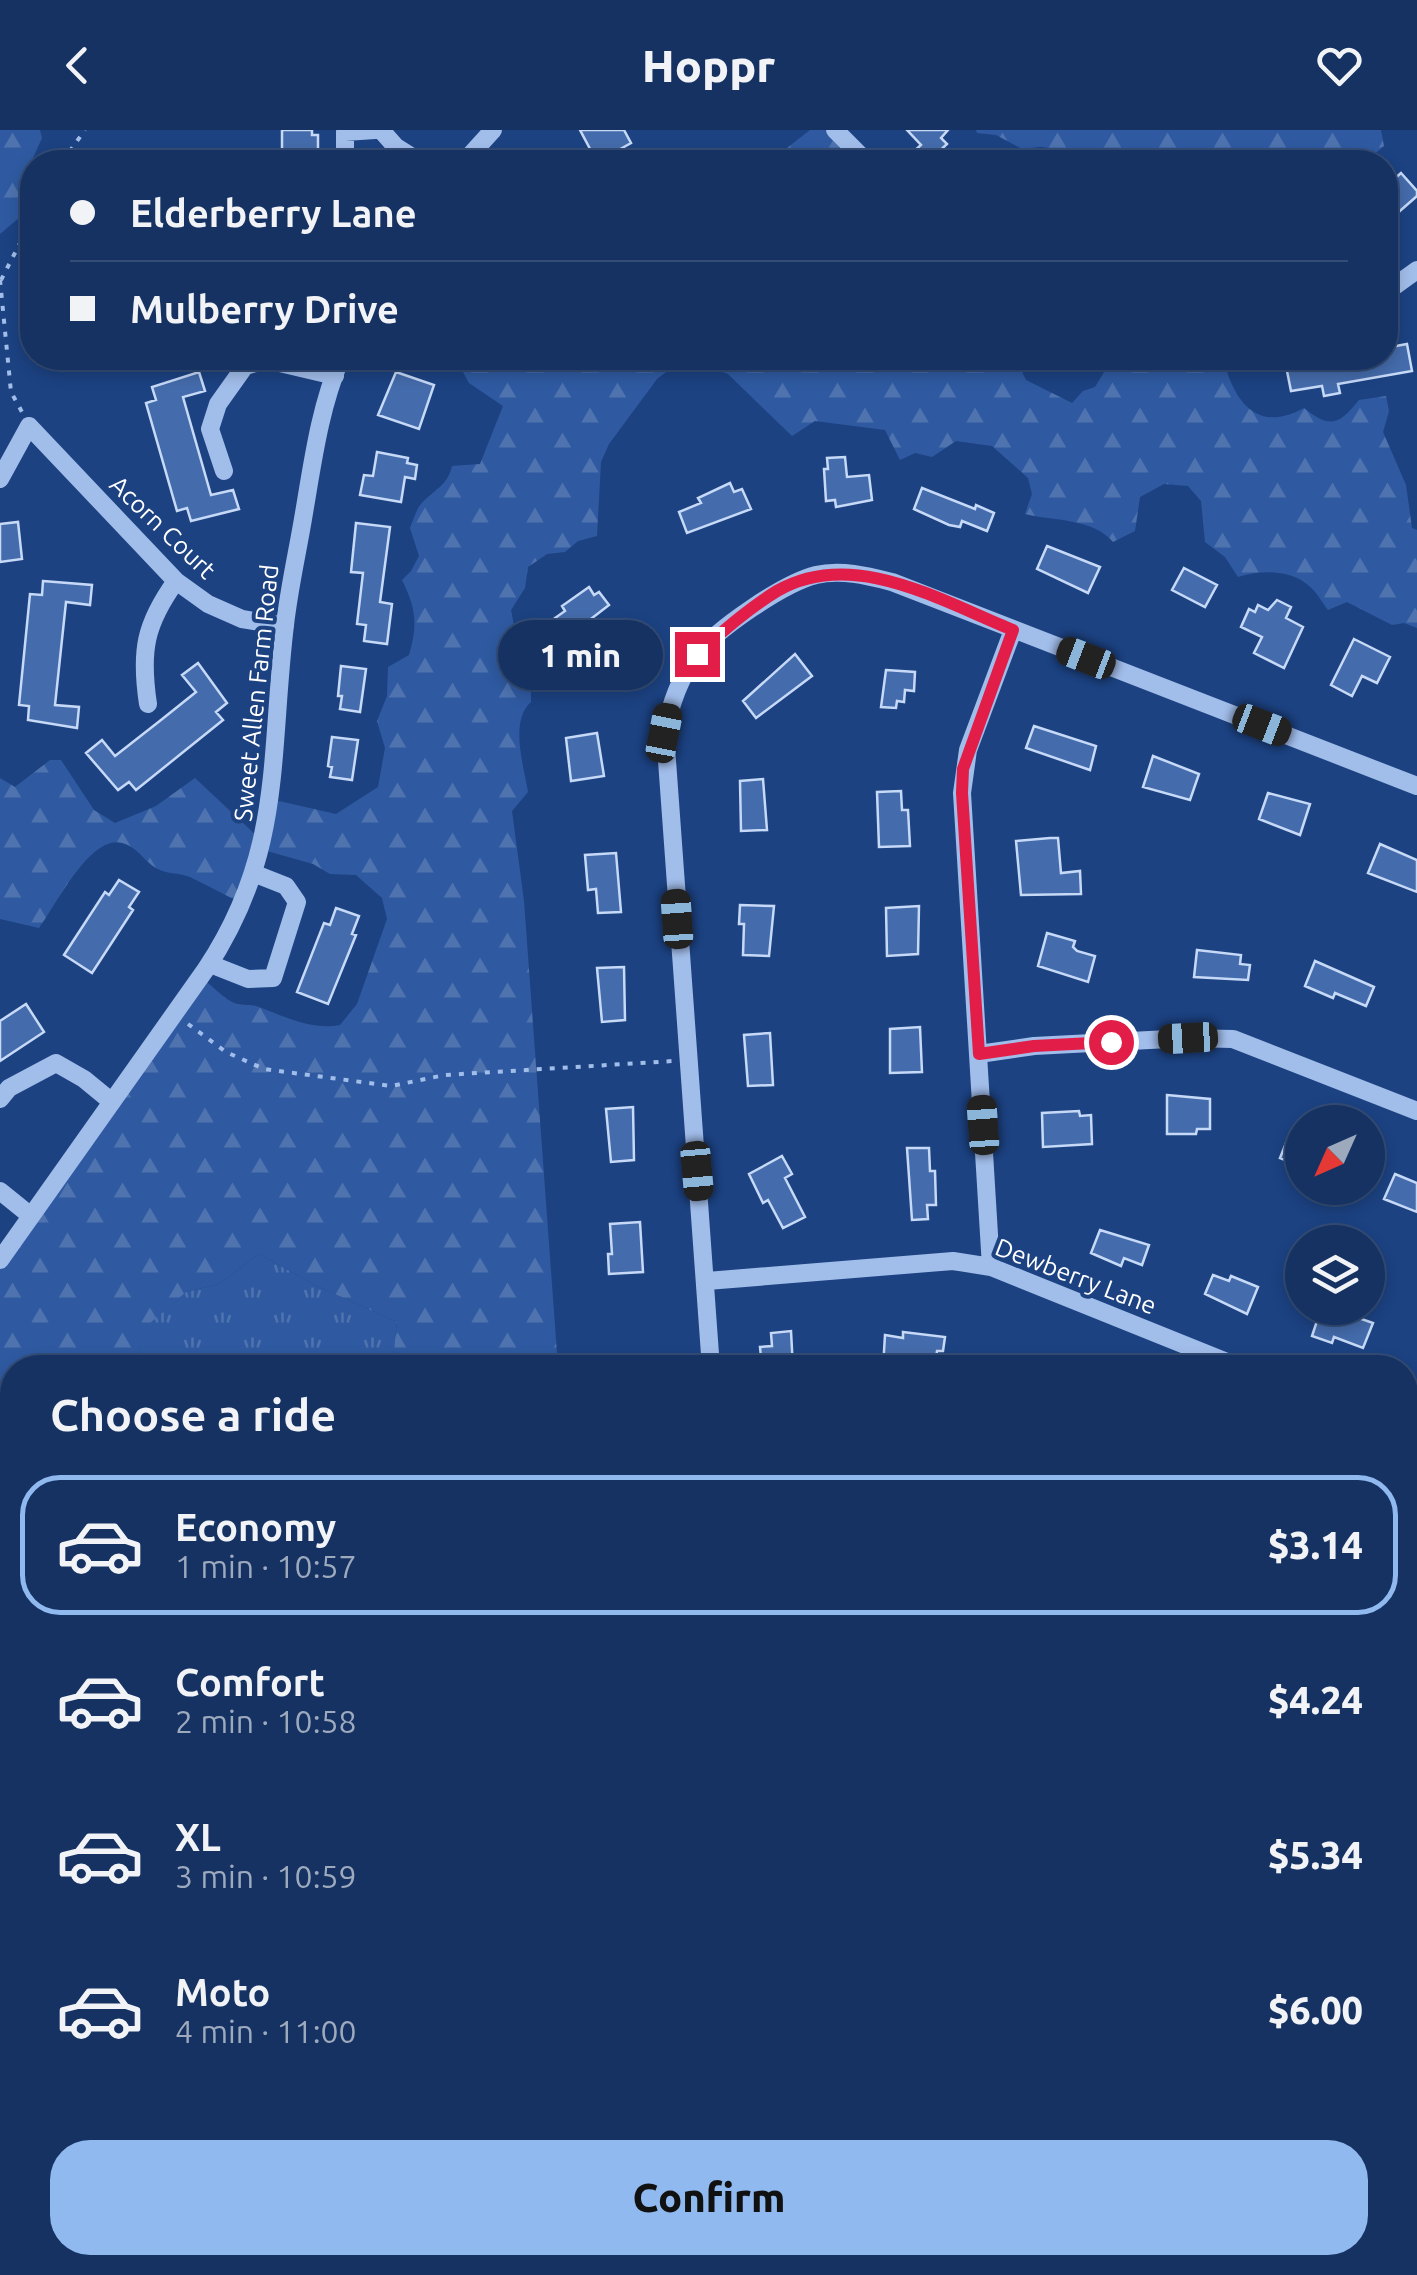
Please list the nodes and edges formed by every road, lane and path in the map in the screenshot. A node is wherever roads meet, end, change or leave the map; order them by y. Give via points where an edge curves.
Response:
1 (378, 130) edge
2 (493, 130) edge
3 (835, 130) edge
4 (345, 131) edge
5 (401, 150) edge
6 (475, 150) edge
7 (855, 150) edge
8 (20, 242) edge
9 (0, 280) edge
10 (242, 370) edge
11 (309, 370) edge
12 (337, 370) edge
13 (334, 376) junction
14 (29, 426) junction
15 (224, 472) dead end
16 (0, 479) edge
17 (176, 581) junction
18 (285, 626) junction
19 (1013, 630) junction
20 (148, 704) dead end
21 (1417, 786) edge
22 (253, 873) junction
23 (210, 964) junction
24 (174, 1013) junction
25 (979, 1054) junction
26 (688, 1060) junction
27 (0, 1099) edge
28 (112, 1102) junction
29 (1417, 1110) edge
30 (0, 1192) edge
31 (31, 1216) junction
32 (0, 1260) edge
33 (992, 1267) junction
34 (707, 1281) junction
35 (710, 1355) edge
36 (1210, 1355) edge

1 - 4 street
1 - 5 street
2 - 6 street
3 - 7 street
8 - 9 path
9 - 14 path via 11,392
10 - 15 street via 210,429
11 - 13 street
12 - 13 street, Sweet Allen Farm Road
13 - 18 street, Sweet Allen Farm Road
14 - 16 street
14 - 17 street, Acorn Court
17 - 18 street, Acorn Court via 242,619
17 - 20 street via 150,622
18 - 22 street, Sweet Allen Farm Road via 272,791
19 - 21 street
19 - 25 street via 963,769
19 - 26 street via 892,582 835,573 776,592 697,654 670,703 664,733
22 - 23 street, Sweet Allen Farm Road
22 - 23 street via 286,886 296,902 273,978 248,979
23 - 24 street, Sweet Allen Farm Road
24 - 26 path via 226,1052 264,1069 391,1086 444,1075
24 - 28 street, Sweet Allen Farm Road
25 - 29 street via 1233,1039
25 - 33 street
26 - 34 street
27 - 28 street via 56,1063
28 - 31 street, Sweet Allen Farm Road
30 - 31 street
31 - 32 street, Sweet Allen Farm Road
33 - 34 street, Dewberry Lane via 954,1262
33 - 36 street, Dewberry Lane
34 - 35 street

